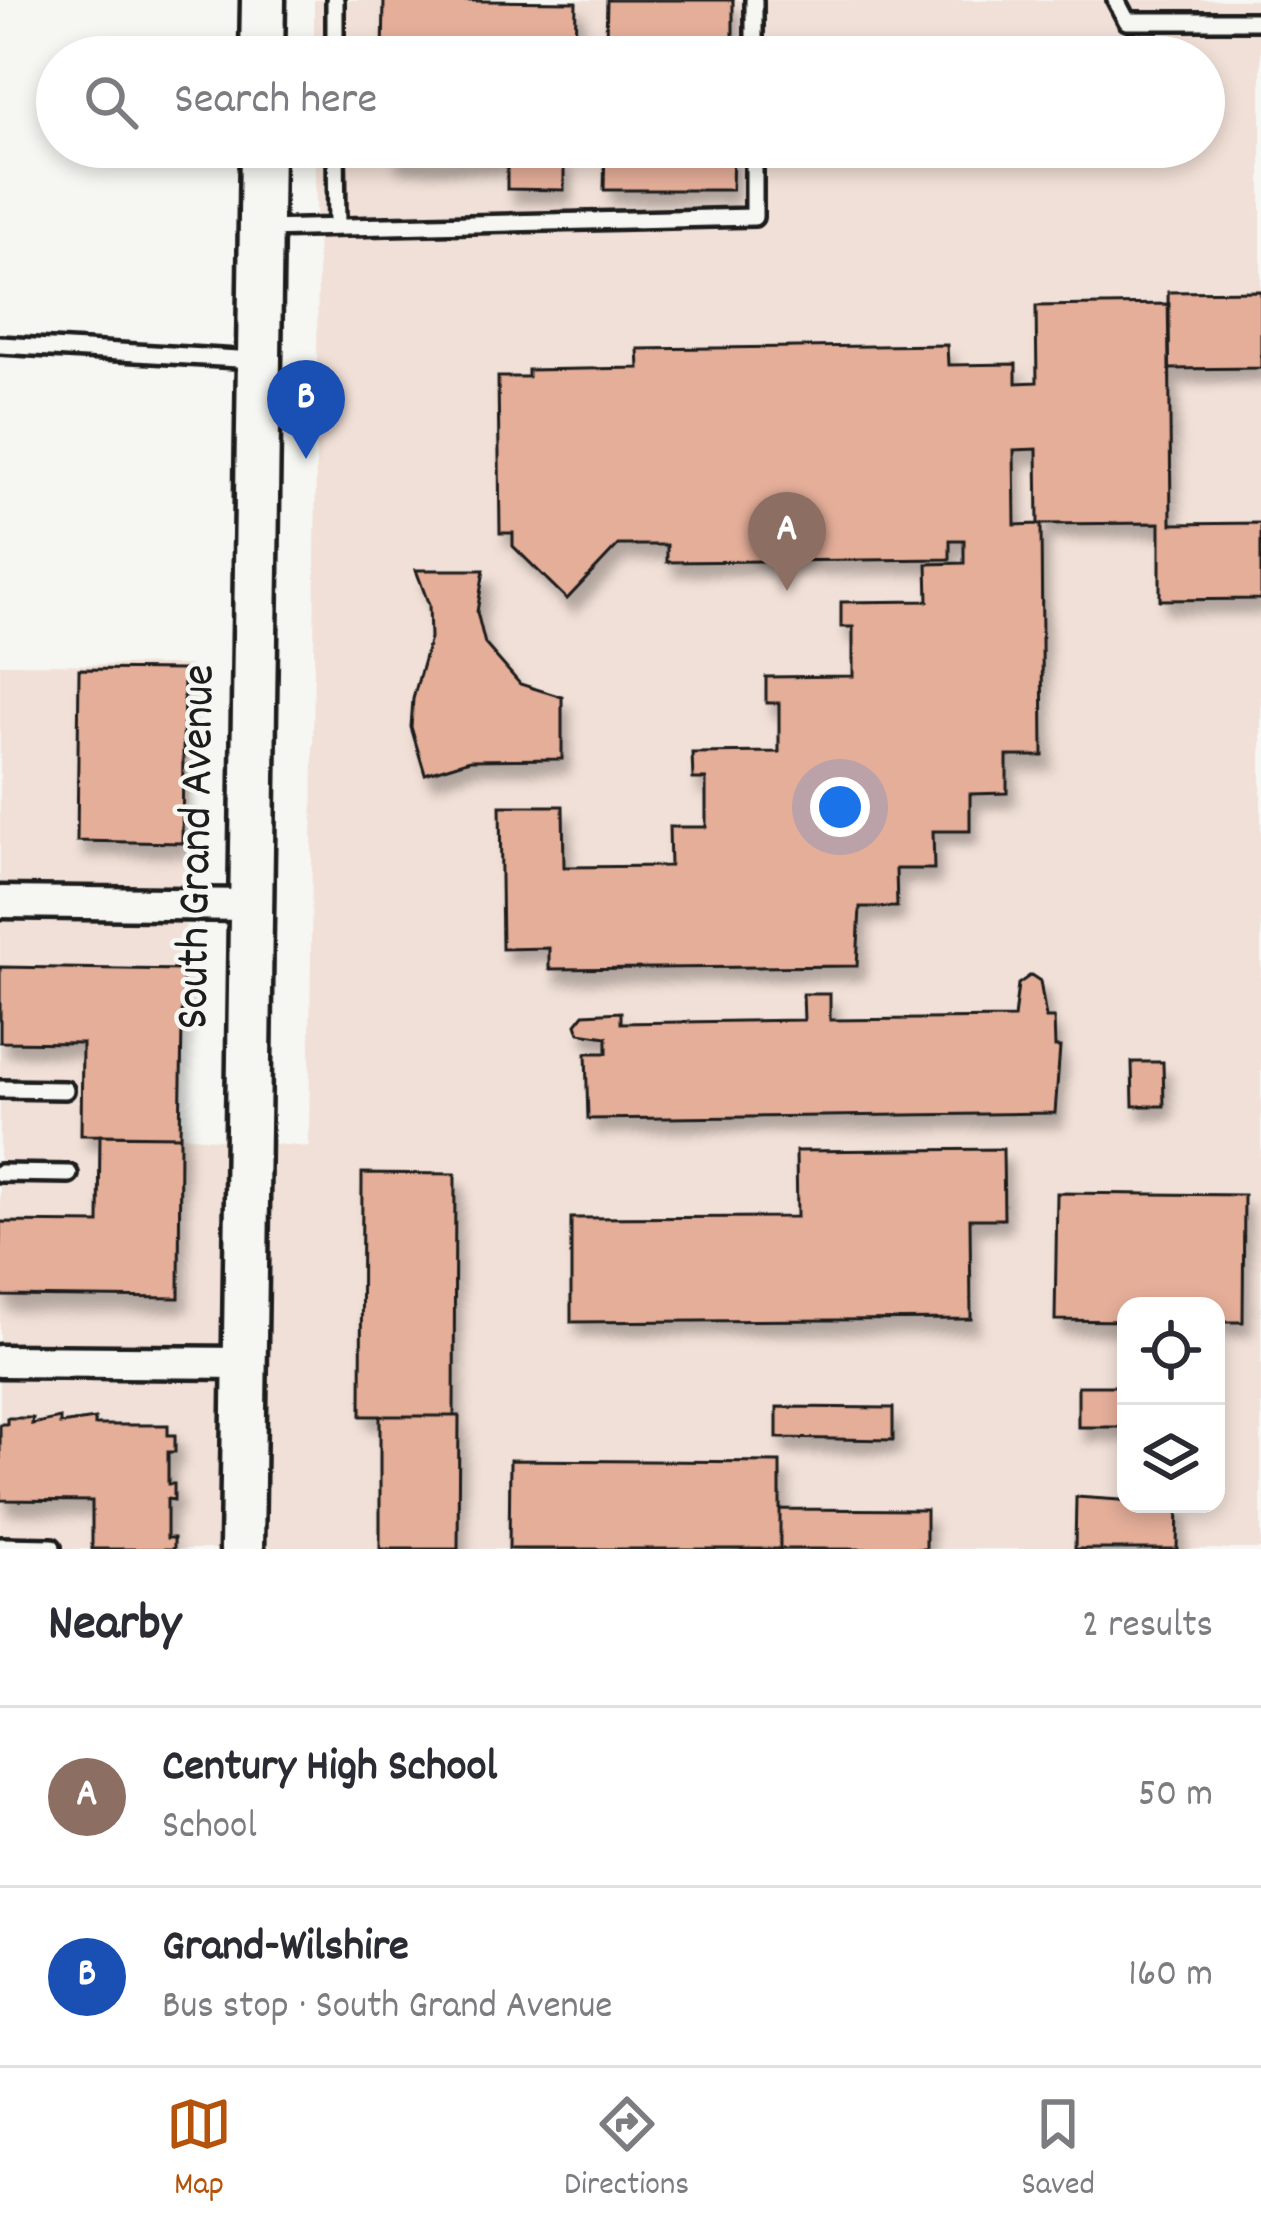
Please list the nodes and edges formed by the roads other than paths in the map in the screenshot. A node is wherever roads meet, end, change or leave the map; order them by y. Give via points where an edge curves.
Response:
1 (263, 0) edge
2 (335, 0) edge
3 (754, 0) edge
4 (1116, 0) edge
5 (1261, 21) edge
6 (262, 36) edge
7 (335, 36) edge
8 (754, 36) edge
9 (262, 168) edge
10 (336, 168) edge
11 (754, 168) edge
12 (337, 227) junction
13 (261, 229) junction
14 (0, 345) edge
15 (257, 360) junction
16 (0, 902) edge
17 (250, 904) junction
18 (0, 1089) edge
19 (65, 1090) dead end
20 (0, 1173) edge
21 (69, 1174) dead end
22 (0, 1361) edge
23 (244, 1363) junction
24 (0, 1546) edge
25 (52, 1547) edge
26 (242, 1549) edge

1 - 6 main road
2 - 7 lane
3 - 8 lane
4 - 5 lane via 1127,21
9 - 13 main road, South Grand Avenue
10 - 12 lane
11 - 12 lane via 754,217
12 - 13 lane
13 - 15 main road, South Grand Avenue
14 - 15 lane
15 - 17 main road, South Grand Avenue
16 - 17 street
17 - 23 main road, South Grand Avenue
18 - 19 lane
20 - 21 lane
22 - 23 street
23 - 26 main road, South Grand Avenue
24 - 25 lane

